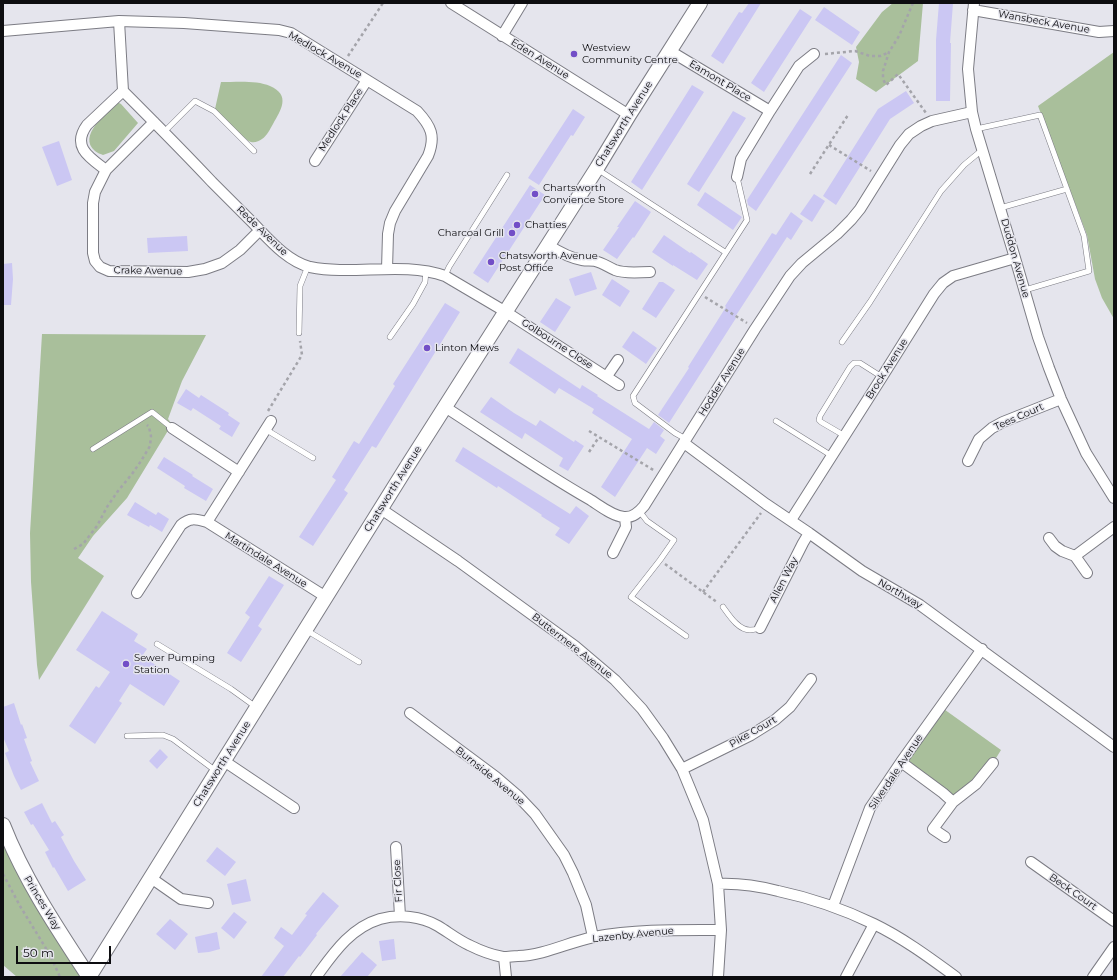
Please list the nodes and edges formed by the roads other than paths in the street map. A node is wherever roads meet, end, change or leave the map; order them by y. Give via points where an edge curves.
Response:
1 (451, 3) edge
2 (522, 3) edge
3 (700, 3) edge
4 (973, 7) edge
5 (119, 21) junction
6 (3, 31) edge
7 (1114, 31) edge
8 (502, 36) junction
9 (670, 51) junction
10 (814, 54) road end
11 (367, 80) junction
12 (123, 91) junction
13 (770, 111) junction
14 (972, 112) junction
15 (629, 115) junction
16 (154, 122) junction
17 (976, 129) junction
18 (164, 132) junction
19 (982, 149) junction
20 (254, 151) dead end
21 (315, 161) dead end
22 (597, 168) junction
23 (106, 170) junction
24 (507, 175) dead end
25 (737, 177) joint
26 (1068, 189) junction
27 (1000, 208) junction
28 (260, 230) junction
29 (548, 245) junction
30 (726, 252) junction
31 (1015, 258) junction
32 (308, 266) junction
33 (387, 269) junction
34 (426, 271) junction
35 (650, 272) dead end
36 (445, 276) junction
37 (1025, 290) junction
38 (506, 312) junction
39 (299, 334) road end
40 (390, 337) dead end
41 (842, 342) dead end
42 (618, 360) dead end
43 (607, 376) junction
44 (882, 377) junction
45 (619, 385) dead end
46 (1061, 398) junction
47 (445, 407) junction
48 (776, 421) dead end
49 (268, 425) joint
50 (172, 428) joint
51 (845, 436) junction
52 (685, 441) junction
53 (93, 449) dead end
54 (832, 456) junction
55 (313, 458) dead end
56 (968, 461) dead end
57 (239, 472) junction
58 (1114, 498) edge
59 (381, 508) junction
60 (640, 512) junction
61 (625, 517) junction
62 (791, 520) junction
63 (207, 522) junction
64 (1114, 527) edge
65 (810, 533) junction
66 (1049, 538) dead end
67 (613, 553) dead end
68 (1075, 556) junction
69 (1087, 573) dead end
70 (137, 593) dead end
71 (326, 598) junction
72 (723, 606) road end
73 (760, 628) joint
74 (306, 630) junction
75 (686, 636) dead end
76 (157, 644) dead end
77 (982, 649) junction
78 (359, 662) dead end
79 (811, 679) dead end
80 (257, 707) junction
81 (410, 713) dead end
82 (127, 736) dead end
83 (1113, 745) edge
84 (901, 762) junction
85 (993, 763) dead end
86 (221, 766) junction
87 (682, 769) junction
88 (952, 802) junction
89 (294, 808) dead end
90 (3, 825) edge
91 (945, 838) dead end
92 (396, 847) dead end
93 (1031, 862) dead end
94 (151, 878) junction
95 (718, 884) junction
96 (208, 903) dead end
97 (833, 906) junction
98 (400, 916) junction
99 (1114, 921) edge
100 (874, 924) junction
101 (721, 930) junction
102 (594, 937) junction
103 (1114, 947) edge
104 (504, 957) junction
105 (89, 977) edge
106 (316, 977) edge
107 (506, 977) edge
108 (718, 977) edge
109 (846, 977) edge
110 (956, 977) edge
111 (1093, 977) edge

1 - 8 street, Eden Avenue
2 - 8 street
3 - 9 street, Chatsworth Avenue
4 - 7 street, Wansbeck Avenue via 1099,32
4 - 14 street, Duddon Avenue via 968,69
5 - 6 street, Medlock Avenue
5 - 11 street, Medlock Avenue via 279,30 291,33
5 - 12 street
8 - 15 street, Eden Avenue
9 - 13 street, Eamont Place
9 - 15 street, Chatsworth Avenue
10 - 13 street via 799,66
11 - 21 street, Medlock Place
11 - 33 street, Medlock Avenue via 417,111 424,119 432,137 428,156 390,223
12 - 16 street, Rede Avenue
12 - 23 street via 87,125 81,139 86,154
13 - 25 street via 740,159
14 - 17 street, Duddon Avenue
14 - 52 street, Hodder Avenue via 932,121 909,134 851,220 790,276
15 - 22 street, Chatsworth Avenue
16 - 18 street, Rede Avenue
16 - 23 street, Crake Avenue
17 - 19 street, Duddon Avenue
17 - 26 lane via 1040,115
18 - 20 lane via 195,101 214,111
18 - 28 street, Rede Avenue
19 - 27 street, Duddon Avenue
19 - 41 lane via 941,191
22 - 29 street, Chatsworth Avenue
22 - 30 lane
23 - 28 street, Crake Avenue via 93,202 93,253 100,267 109,271 188,272 205,269 222,263
24 - 36 lane
25 - 30 lane via 747,220
26 - 27 lane
26 - 37 lane via 1084,236 1089,270
27 - 31 street, Duddon Avenue
28 - 32 street, Rede Avenue via 287,255
29 - 35 street via 573,258 606,264 616,270
29 - 38 street, Chatsworth Avenue
30 - 52 lane via 633,396 635,403
31 - 37 street, Duddon Avenue
31 - 44 street, Brock Avenue via 953,276 944,283 934,294
32 - 33 street, Rede Avenue via 336,270
32 - 39 lane via 300,286
33 - 34 street, Rede Avenue
34 - 36 street, Rede Avenue
34 - 40 lane via 425,282 413,304
36 - 38 street, Rede Avenue
37 - 46 street, Duddon Avenue via 1038,337
38 - 43 street, Golbourne Close
38 - 47 street, Chatsworth Avenue
42 - 43 street
43 - 45 street, Golbourne Close
44 - 51 street, Brock Avenue
44 - 51 lane via 860,363 854,363 850,367 819,420
46 - 56 street, Tees Court via 992,428 979,440
46 - 58 street, Duddon Avenue via 1086,453
47 - 59 street, Chatsworth Avenue
47 - 61 street via 567,487 616,515
48 - 54 lane
49 - 55 lane
49 - 57 street
50 - 53 lane via 152,412
50 - 57 street
51 - 54 street, Brock Avenue
52 - 60 street, Hodder Avenue
52 - 62 street, Northway via 766,504
54 - 62 street, Brock Avenue
57 - 63 street
59 - 71 street, Chatsworth Avenue
59 - 87 street, Buttermere Avenue via 597,663 642,709
60 - 61 street
60 - 75 lane via 674,540 631,598
61 - 67 street via 626,527
62 - 65 street, Northway
63 - 70 street, Martindale Avenue via 198,519 180,525
63 - 71 street, Martindale Avenue
64 - 68 street
65 - 73 street, Allen Way
65 - 77 street, Northway via 862,571 910,598
66 - 68 street via 1062,551
68 - 69 street
71 - 74 street, Chatsworth Avenue
72 - 73 lane via 740,626 749,630
74 - 78 lane
74 - 80 street, Chatsworth Avenue
76 - 80 lane
77 - 83 street, Northway
77 - 84 street, Silverdale Avenue
79 - 87 street, Pike Court via 790,708 775,720
80 - 86 street, Chatsworth Avenue
81 - 102 street, Burnside Avenue via 496,778 535,814 564,854 573,872 586,905
82 - 86 lane via 163,735
84 - 88 street
84 - 97 street, Silverdale Avenue via 870,808
85 - 88 street via 976,784
86 - 89 street
86 - 94 street, Chatsworth Avenue
87 - 95 street, Buttermere Avenue via 702,820
88 - 91 street via 934,829
90 - 105 street, Princes Way via 18,861
92 - 98 street, Fir Close
93 - 99 street, Beck Court
94 - 96 street via 181,899
94 - 105 street, Chatsworth Avenue
95 - 97 street via 750,885
95 - 101 street, Buttermere Avenue
97 - 100 street
98 - 104 street, Lazenby Avenue via 418,918 436,925 469,945
98 - 106 street, Lazenby Avenue via 379,919 350,936
100 - 109 street
100 - 110 street
101 - 102 street, Lazenby Avenue via 644,931
101 - 108 street, Buttermere Avenue
102 - 104 street, Lazenby Avenue via 543,953
103 - 111 street
104 - 107 street

